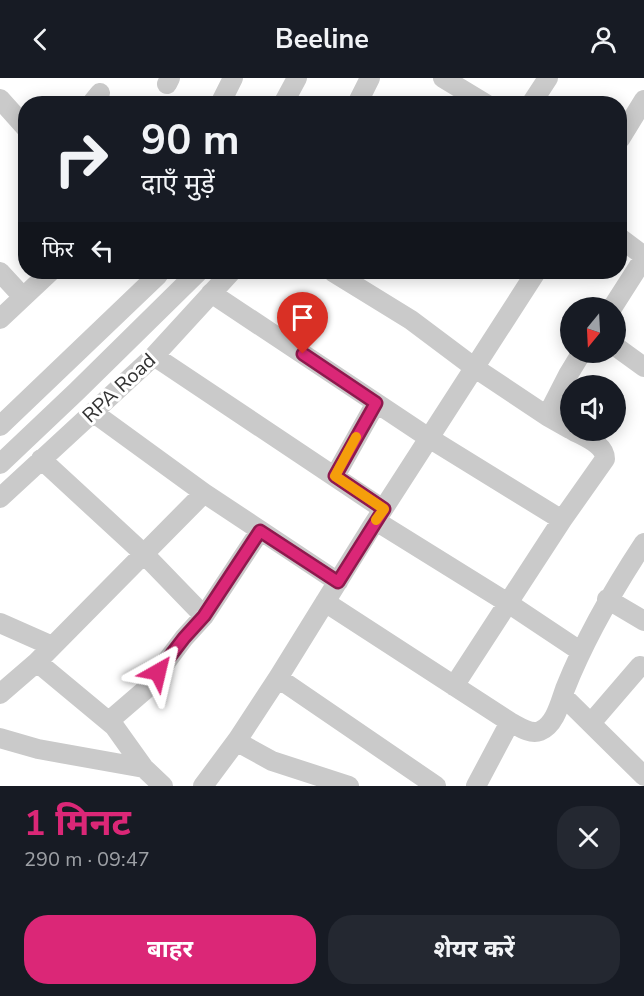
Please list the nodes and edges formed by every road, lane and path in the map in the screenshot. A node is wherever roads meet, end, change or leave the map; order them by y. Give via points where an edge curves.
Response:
1 (233, 78) edge
2 (297, 78) edge
3 (370, 78) edge
4 (443, 78) edge
5 (548, 78) edge
6 (224, 96) edge
7 (287, 96) edge
8 (361, 96) edge
9 (473, 96) edge
10 (536, 96) edge
11 (0, 99) edge
12 (644, 100) edge
13 (18, 119) edge
14 (627, 128) edge
15 (627, 244) edge
16 (644, 257) edge
17 (0, 272) edge
18 (42, 279) edge
19 (150, 279) edge
20 (162, 279) edge
21 (191, 279) edge
22 (224, 279) edge
23 (344, 279) edge
24 (532, 279) edge
25 (211, 293) junction
26 (176, 294) junction
27 (23, 297) junction
28 (619, 297) edge
29 (195, 311) junction
30 (0, 319) edge
31 (626, 354) edge
32 (154, 356) junction
33 (575, 363) edge
34 (644, 367) edge
35 (475, 368) junction
36 (376, 403) junction
37 (94, 413) junction
38 (547, 416) junction
39 (560, 424) edge
40 (0, 426) edge
41 (429, 438) junction
42 (591, 441) edge
43 (41, 459) junction
44 (0, 464) edge
45 (335, 476) junction
46 (204, 494) junction
47 (0, 498) edge
48 (380, 515) junction
49 (562, 520) junction
50 (260, 531) junction
51 (644, 543) edge
52 (144, 554) junction
53 (338, 582) junction
54 (607, 599) junction
55 (325, 602) junction
56 (508, 603) junction
57 (204, 616) junction
58 (644, 621) edge
59 (0, 623) edge
60 (52, 646) junction
61 (580, 651) junction
62 (37, 662) junction
63 (640, 666) dead end
64 (278, 678) junction
65 (454, 686) junction
66 (0, 694) edge
67 (563, 696) junction
68 (109, 721) junction
69 (510, 722) junction
70 (591, 723) junction
71 (0, 738) edge
72 (238, 740) junction
73 (144, 768) junction
74 (644, 774) edge
75 (163, 786) edge
76 (203, 786) edge
77 (349, 786) edge
78 (436, 786) edge
79 (476, 786) edge

1 - 6 street
2 - 7 street
3 - 8 street
4 - 9 street
5 - 10 street
11 - 13 street
12 - 14 street
15 - 16 street
16 - 28 street
17 - 27 street
18 - 27 street
19 - 40 street
20 - 26 street
21 - 26 street, RPA Road
22 - 25 street, RPA Road
23 - 35 street via 411,320
24 - 35 street
25 - 29 street, RPA Road
25 - 36 street
26 - 29 street
26 - 44 street, RPA Road
27 - 30 street
29 - 32 street, RPA Road
31 - 34 street
32 - 37 street, RPA Road
32 - 45 street
33 - 38 street
35 - 38 street
35 - 41 street
36 - 41 street
36 - 45 street
37 - 43 street, RPA Road
37 - 46 street
38 - 39 street
41 - 48 street
41 - 49 street
42 - 49 street via 600,446 605,459
43 - 47 street, RPA Road
43 - 52 street
45 - 48 street
46 - 50 street
46 - 52 street
48 - 53 street
48 - 56 street
49 - 56 street
50 - 53 street
50 - 57 street
51 - 54 street
52 - 57 street
52 - 60 street
53 - 55 street
54 - 58 street
54 - 61 street
55 - 64 street
55 - 65 street
56 - 61 street
56 - 65 street
57 - 68 street via 145,690
59 - 60 street
60 - 62 street
61 - 67 street
62 - 66 street
62 - 68 street
63 - 70 street
64 - 72 street
64 - 78 street
65 - 69 street
67 - 69 street via 550,722 540,731 530,732
67 - 70 street
68 - 73 street
69 - 79 street
70 - 74 street
71 - 73 street via 38,749
72 - 76 street
72 - 77 street via 272,761
73 - 75 street

